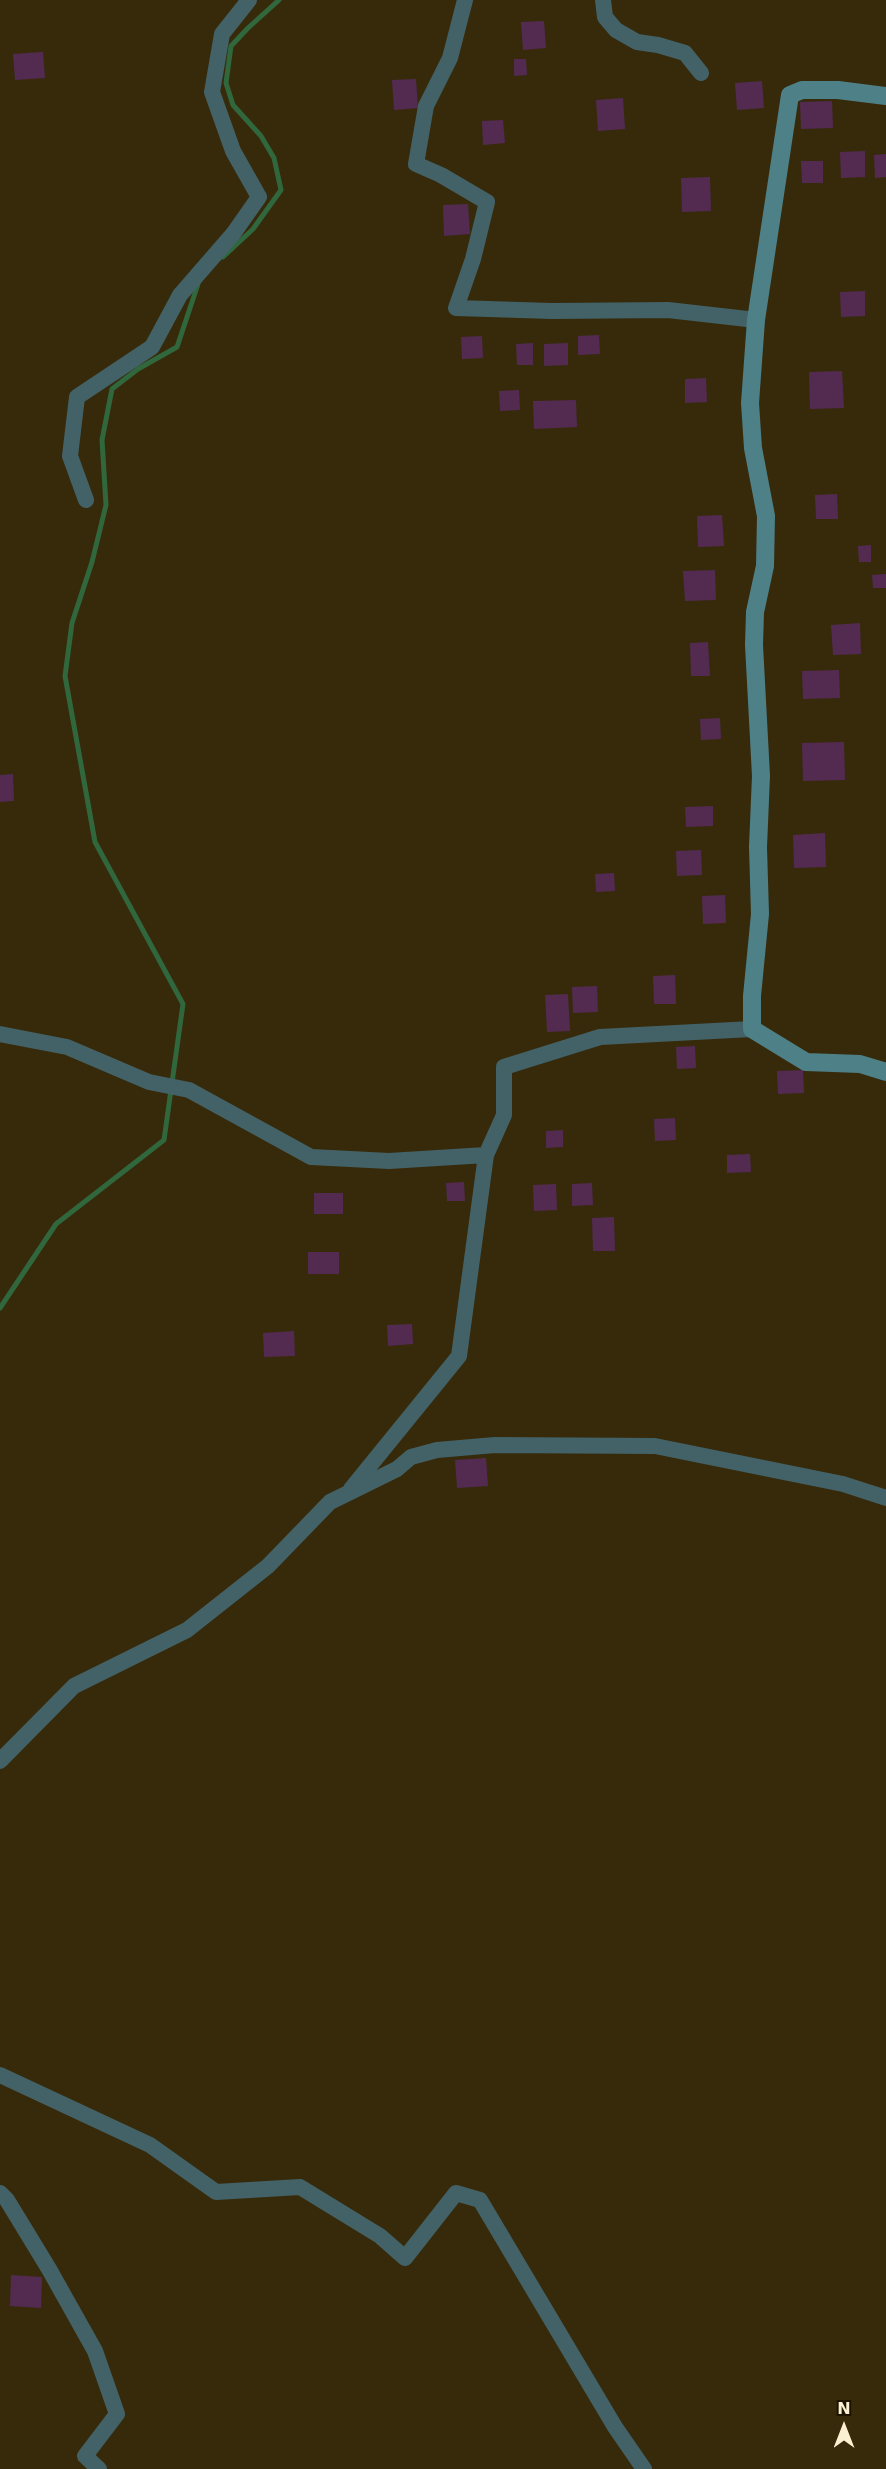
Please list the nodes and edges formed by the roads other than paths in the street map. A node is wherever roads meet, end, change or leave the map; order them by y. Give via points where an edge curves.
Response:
1 (249, 0) edge
2 (465, 0) edge
3 (603, 0) edge
4 (701, 73) dead end
5 (886, 96) edge
6 (756, 320) junction
7 (86, 500) dead end
8 (752, 1029) junction
9 (0, 1034) edge
10 (886, 1072) edge
11 (486, 1155) junction
12 (348, 1493) junction
13 (886, 1498) edge
14 (0, 1761) edge
15 (0, 2075) edge
16 (0, 2193) edge
17 (99, 2469) edge
18 (644, 2469) edge

1 - 7 street via 222,34 212,93 232,151 259,197 180,295 152,346 77,397 70,456
2 - 6 street via 450,58 426,105 416,164 487,202 456,308 668,310
3 - 4 street via 605,17 616,30 637,42 686,53
5 - 6 street via 838,90 802,90 790,95
6 - 8 street via 750,403 753,447 766,516 765,566 755,612 754,645 761,776 760,914
8 - 10 street via 806,1062 860,1064
8 - 11 street via 600,1037 504,1067 504,1115
9 - 11 street via 67,1047 149,1082 189,1090 311,1157 389,1161
11 - 12 street via 459,1356
12 - 13 street via 397,1469 411,1457 437,1450 495,1445 656,1446 843,1484
12 - 14 street via 330,1502 268,1566 187,1630 74,1686
15 - 18 street via 150,2145 216,2192 300,2187 380,2236 405,2258 456,2193 480,2200
16 - 17 street via 95,2351 117,2414 85,2456

